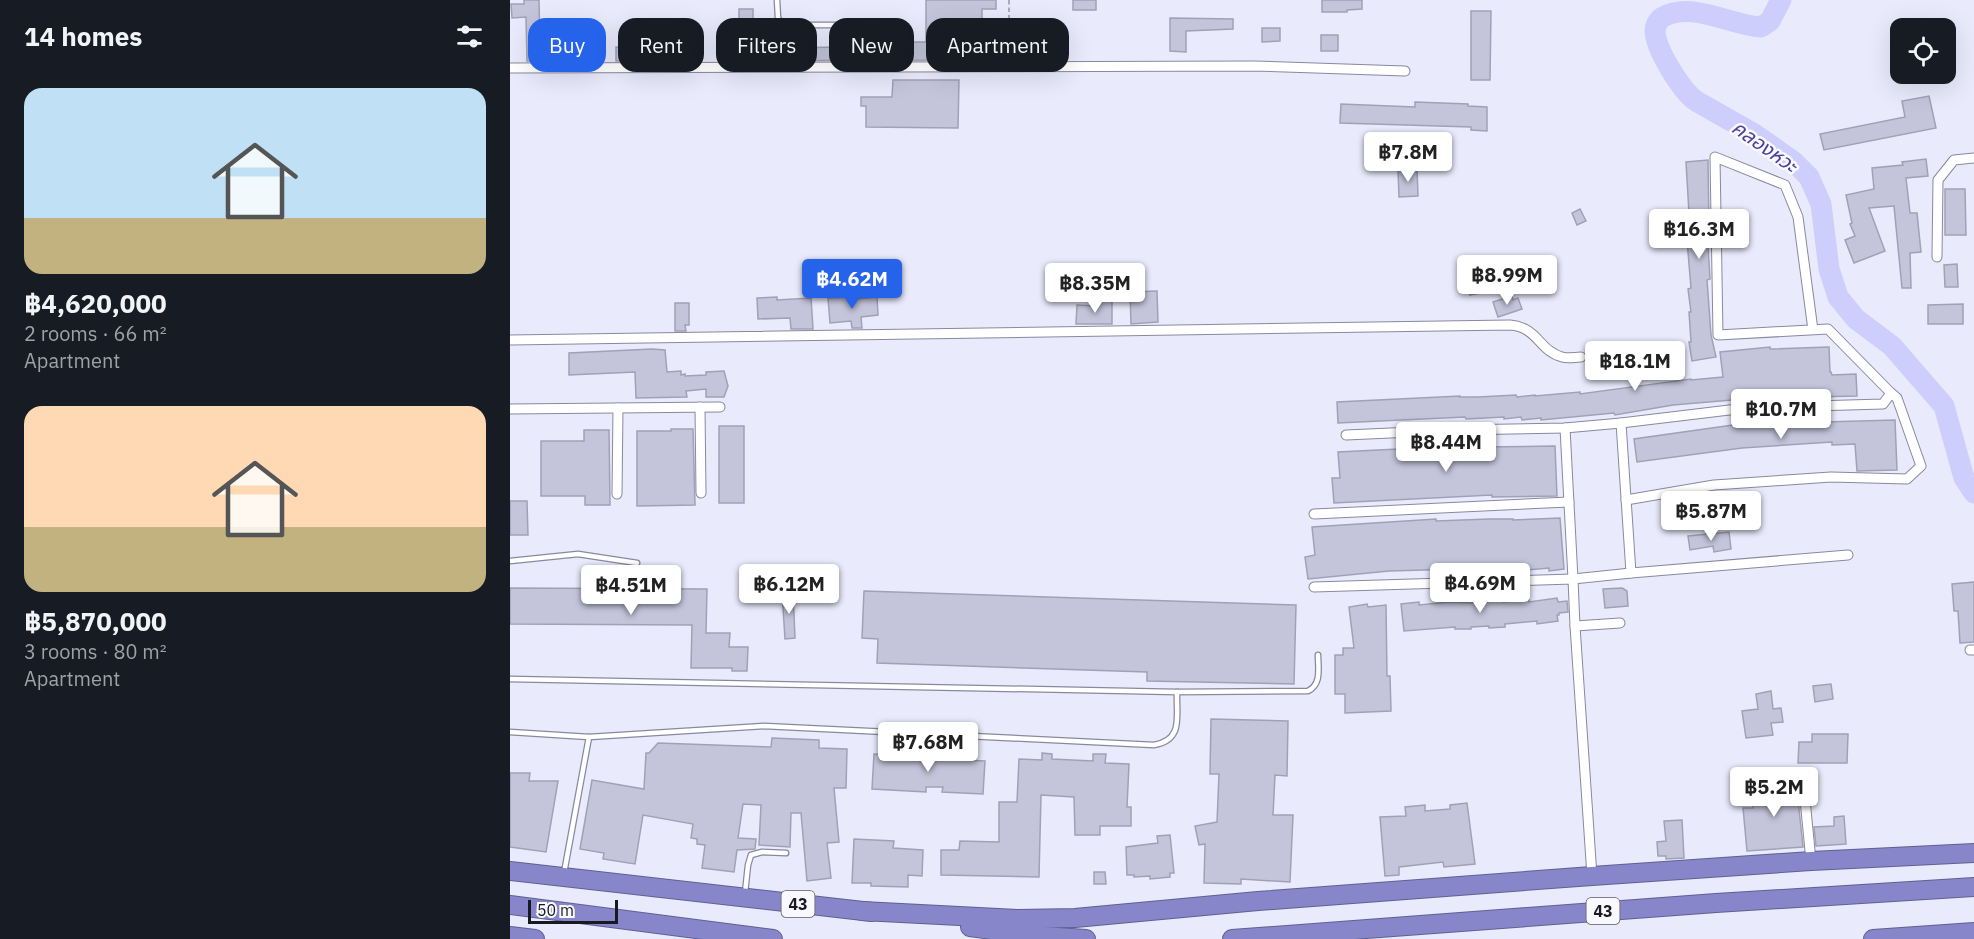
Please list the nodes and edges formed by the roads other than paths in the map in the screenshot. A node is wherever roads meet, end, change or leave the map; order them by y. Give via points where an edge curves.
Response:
1 (777, 0) edge
2 (829, 25) edge
3 (510, 68) edge
4 (1405, 70) dead end
5 (1974, 158) edge
6 (1937, 257) dead end
7 (1813, 330) junction
8 (510, 340) edge
9 (1581, 357) dead end
10 (1891, 393) junction
11 (700, 407) junction
12 (720, 407) dead end
13 (618, 408) junction
14 (510, 409) edge
15 (1621, 423) junction
16 (1565, 428) junction
17 (1346, 435) dead end
18 (701, 493) dead end
19 (617, 494) dead end
20 (1626, 500) junction
21 (1569, 502) junction
22 (1314, 514) dead end
23 (1848, 555) dead end
24 (510, 561) edge
25 (637, 563) dead end
26 (1630, 573) junction
27 (1574, 579) junction
28 (1314, 587) dead end
29 (1620, 623) dead end
30 (1575, 626) junction
31 (1318, 655) dead end
32 (510, 679) edge
33 (1177, 692) junction
34 (510, 732) edge
35 (589, 737) junction
36 (1804, 789) dead end
37 (786, 853) dead end
38 (1974, 853) edge
39 (1811, 861) junction
40 (510, 871) edge
41 (564, 876) junction
42 (1592, 876) junction
43 (1974, 887) edge
44 (744, 899) junction
45 (510, 905) edge
46 (862, 911) junction
47 (1974, 932) edge
48 (510, 936) edge
49 (1893, 938) edge
50 (535, 939) edge
51 (773, 939) edge
52 (1086, 939) edge
53 (1223, 939) edge
54 (1233, 939) edge
55 (1873, 939) edge

1 - 2 lane via 778,18 783,24
3 - 4 street via 1254,66
5 - 6 street via 1954,160 1938,180
7 - 7 street via 1798,217 1785,185 1715,157 1718,335
7 - 10 street via 1828,329
8 - 9 street via 1517,326 1528,330 1559,357
10 - 15 street via 1883,404 1746,408
10 - 20 street via 1897,398 1921,466 1908,479 1831,477 1726,484
11 - 12 street
11 - 13 street
11 - 18 street
13 - 14 street
13 - 19 street
15 - 16 street
15 - 20 street
16 - 17 street
16 - 21 street
20 - 26 street
21 - 22 street
21 - 27 street
23 - 26 street
24 - 25 lane via 578,554
26 - 27 street
27 - 28 street
27 - 30 street
29 - 30 street
30 - 42 street
31 - 33 lane via 1318,682 1308,691
32 - 33 lane
33 - 35 lane via 1174,737 1154,745 764,726
34 - 35 lane
35 - 41 lane
36 - 39 street
37 - 44 lane via 751,855
38 - 39 highway
39 - 42 highway
40 - 41 highway, 43
41 - 44 highway, 43
42 - 46 highway via 1075,918
43 - 54 highway, 43
44 - 46 highway, 43
45 - 51 highway, 43
46 - 52 highway, 43 via 1028,936
47 - 49 highway
48 - 50 highway
49 - 55 highway
53 - 54 highway, 43

